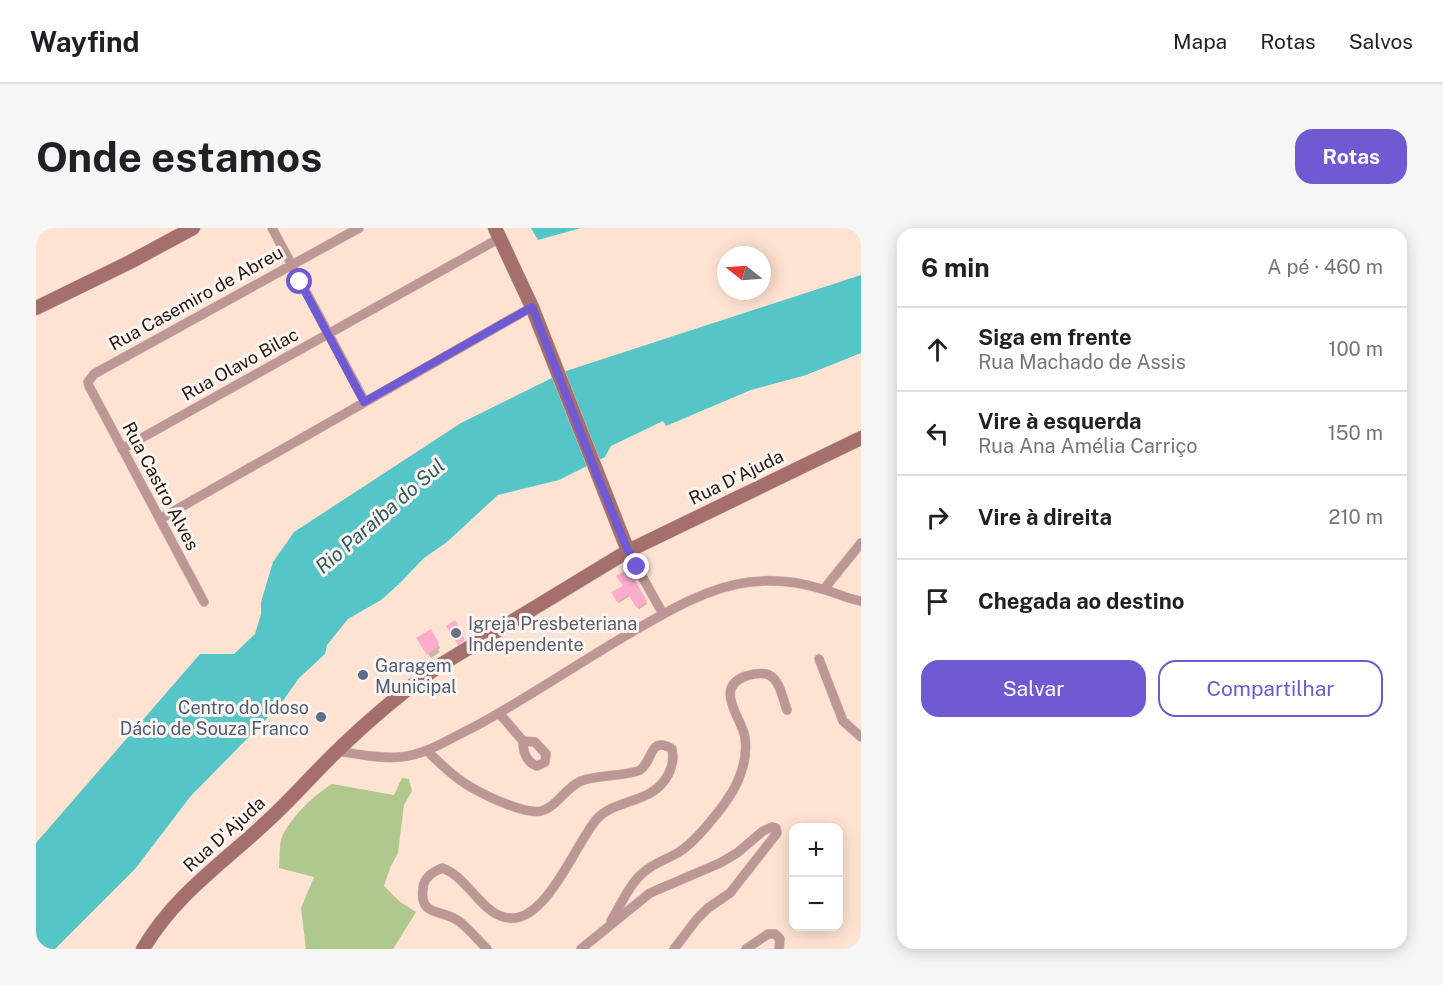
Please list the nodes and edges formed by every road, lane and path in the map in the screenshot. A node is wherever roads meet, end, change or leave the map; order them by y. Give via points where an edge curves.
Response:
1 (193, 228) edge
2 (272, 228) edge
3 (358, 228) edge
4 (497, 233) edge
5 (291, 265) junction
6 (532, 307) junction
7 (36, 308) edge
8 (328, 334) junction
9 (89, 386) joint
10 (364, 402) junction
11 (861, 438) edge
12 (122, 449) junction
13 (160, 519) junction
14 (861, 543) edge
15 (628, 551) junction
16 (824, 589) junction
17 (861, 601) edge
18 (204, 602) dead end
19 (663, 614) junction
20 (819, 659) dead end
21 (787, 710) dead end
22 (499, 713) junction
23 (861, 737) edge
24 (523, 741) dead end
25 (427, 751) junction
26 (337, 752) junction
27 (607, 928) junction
28 (143, 949) edge
29 (487, 949) edge
30 (581, 949) edge
31 (674, 949) edge
32 (746, 949) edge
33 (779, 949) edge

1 - 7 main road
2 - 5 street
3 - 5 street, Rua Casemiro de Abreu
4 - 6 main road
4 - 8 street, Rua Olavo Bilac
5 - 8 street
5 - 9 street, Rua Casemiro de Abreu via 94,374
6 - 10 street
6 - 15 main road
8 - 10 street
8 - 12 street, Rua Olavo Bilac
9 - 12 street, Rua Castro Alves
10 - 13 street
11 - 15 main road, Rua D'Ajuda
12 - 13 street, Rua Castro Alves
13 - 18 street, Rua Castro Alves
14 - 16 street
15 - 19 street
15 - 26 main road, Rua D'Ajuda via 432,670 388,704
16 - 17 street
16 - 19 street via 801,583 749,582 706,594
19 - 22 street
20 - 23 street via 843,721
21 - 27 street via 776,681 768,675 759,673 736,681 730,699 746,739 739,781 688,846 644,872 635,882
22 - 24 street
22 - 25 street
25 - 26 street via 401,757
25 - 29 street via 469,786 524,810 540,812 580,781 640,770 658,746 672,749 674,756 667,778 642,798 596,819 552,888 525,915 508,918 495,914 459,876 442,868 430,873 423,883 423,903 427,909 458,921
26 - 28 main road, Rua D'Ajuda via 170,909
27 - 30 street
27 - 31 street via 650,893 720,863 764,831 776,828 777,833 730,893 697,919
32 - 33 street via 768,934 775,934 780,939

